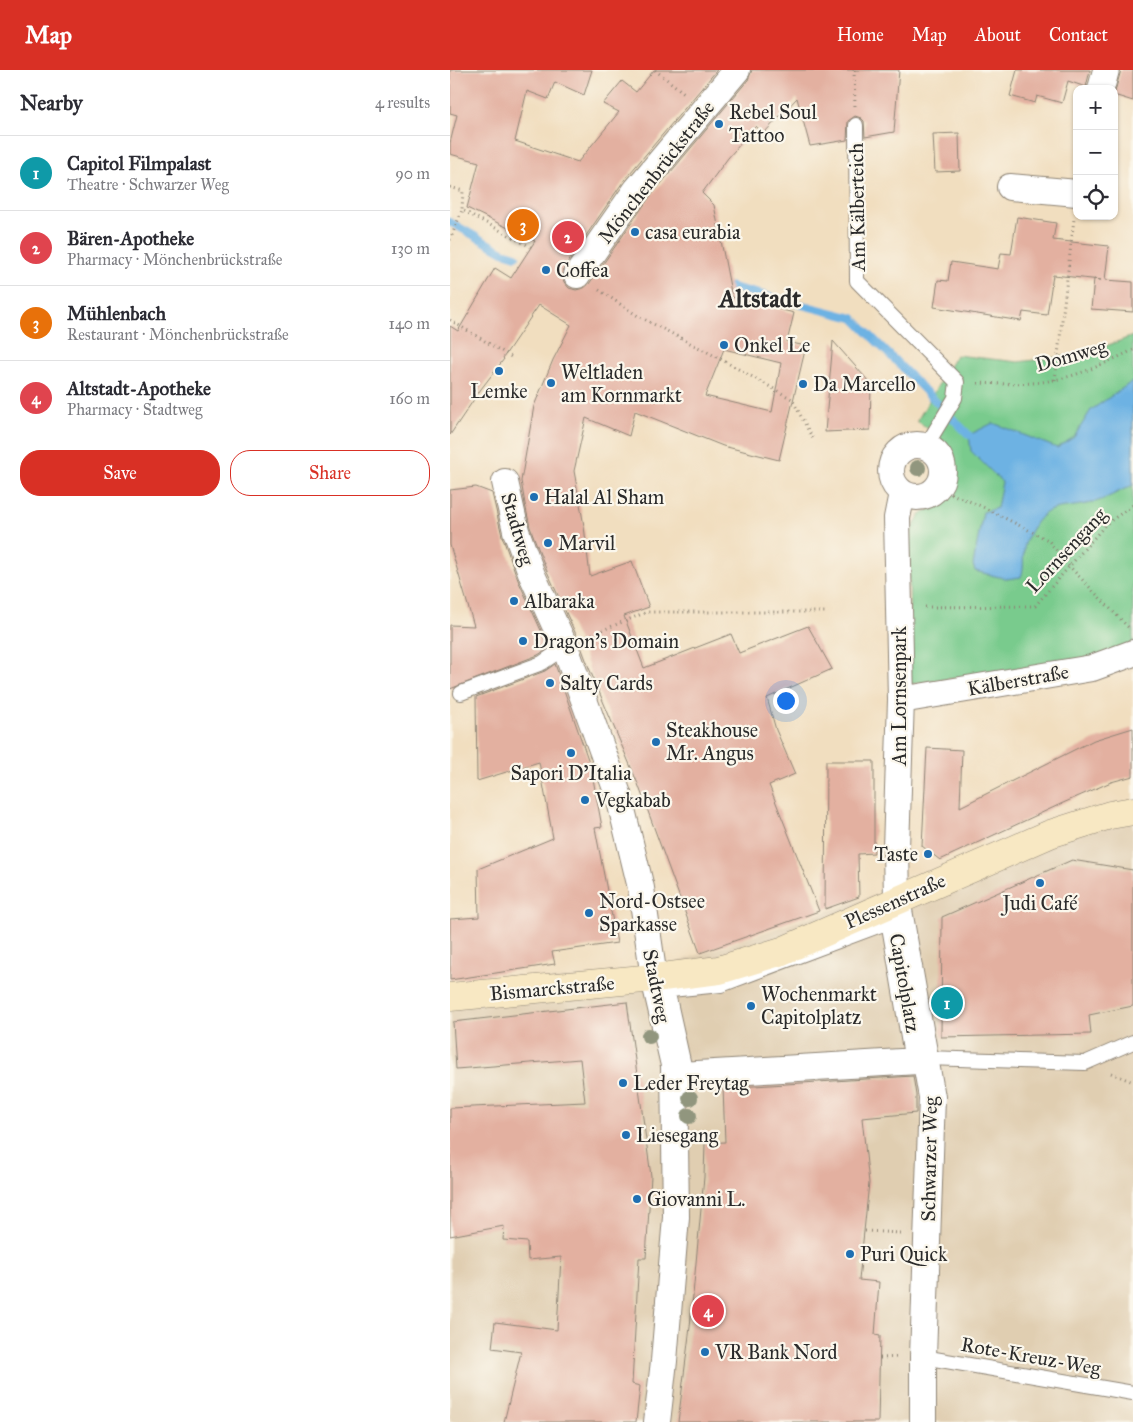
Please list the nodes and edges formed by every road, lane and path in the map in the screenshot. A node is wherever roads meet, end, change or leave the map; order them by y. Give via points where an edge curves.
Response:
1 (655, 70) edge
2 (736, 70) edge
3 (854, 70) edge
4 (1106, 70) edge
5 (1102, 85) edge
6 (704, 109) junction
7 (856, 125) joint
8 (450, 187) edge
9 (1010, 187) dead end
10 (1073, 202) edge
11 (462, 210) junction
12 (1074, 220) edge
13 (450, 240) edge
14 (530, 247) dead end
15 (577, 275) joint
16 (450, 320) edge
17 (1133, 350) edge
18 (513, 358) dead end
19 (1055, 380) junction
20 (957, 382) junction
21 (932, 437) junction
22 (814, 441) dead end
23 (505, 482) dead end
24 (937, 488) junction
25 (902, 493) junction
26 (1133, 505) edge
27 (1069, 566) junction
28 (899, 608) junction
29 (827, 612) dead end
30 (1133, 633) edge
31 (565, 647) junction
32 (1133, 653) edge
33 (461, 693) dead end
34 (901, 700) junction
35 (1133, 811) edge
36 (897, 899) junction
37 (654, 978) junction
38 (450, 997) edge
39 (1133, 1042) edge
40 (925, 1058) junction
41 (680, 1075) joint
42 (864, 1231) dead end
43 (904, 1233) dead end
44 (913, 1357) junction
45 (880, 1358) dead end
46 (1133, 1393) edge
47 (657, 1422) edge
48 (924, 1422) edge

1 - 6 path
2 - 6 street, Mönchenbrückstraße
3 - 7 path, Am Kälberteich
4 - 5 street
6 - 15 street, Mönchenbrückstraße via 637,189
7 - 20 lane, Am Kälberteich via 858,281
8 - 11 path via 463,191
9 - 10 street
11 - 13 path
11 - 14 path
12 - 19 path
15 - 22 path via 638,316 792,399
16 - 18 path
17 - 19 path, Domweg via 1105,364
19 - 20 path, Domweg via 1009,385
20 - 21 lane via 955,398
21 - 24 street via 942,460 943,472
21 - 25 street via 902,448 893,459 890,472 893,483
23 - 31 street, Stadtweg via 516,531 532,575
24 - 25 street via 926,496 913,497
24 - 27 path via 1048,540
25 - 28 street, Am Lornsenpark via 897,518
26 - 27 path, Lornsengang via 1106,524
27 - 28 path, Lornsengang via 1035,606
27 - 30 path
28 - 34 street, Am Lornsenpark
29 - 31 path via 647,612
31 - 33 lane via 542,663
31 - 37 street, Stadtweg via 619,797 641,888
32 - 34 street, Kälberstraße via 1092,668
34 - 36 street, Am Lornsenpark
35 - 36 street, Plessenstraße via 1050,834
36 - 37 street, Plessenstraße via 782,951 719,970
36 - 40 street, Schwarzer Weg
37 - 38 street, Bismarckstraße
37 - 47 street, Stadtweg via 674,1065 676,1207
39 - 40 lane via 1085,1063
40 - 44 street, Schwarzer Weg via 932,1096 925,1302
41 - 41 street, Capitolplatz via 660,985 720,979 893,914 918,1061
42 - 43 path
44 - 45 path
44 - 46 lane, Rote-Kreuz-Weg
44 - 48 street, Schwarzer Weg

